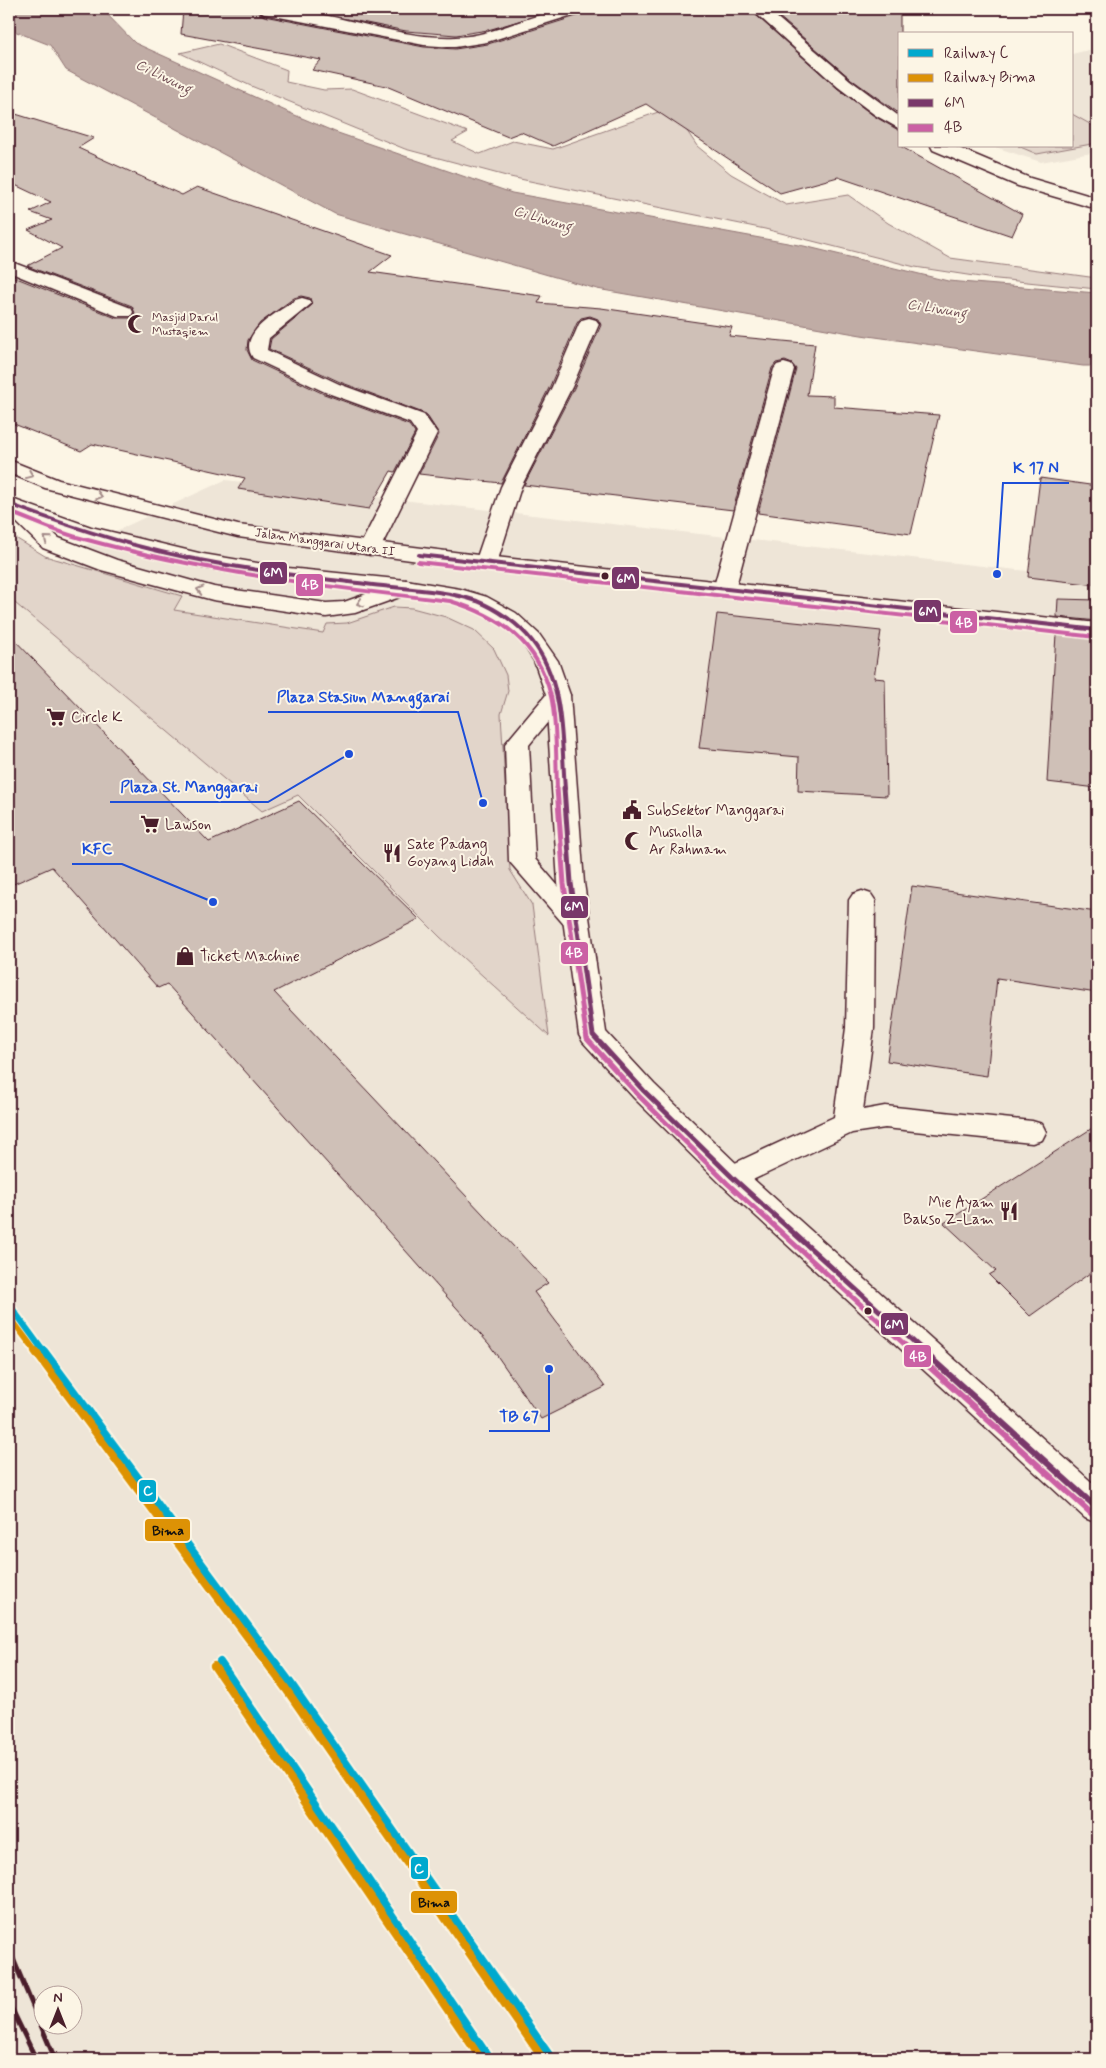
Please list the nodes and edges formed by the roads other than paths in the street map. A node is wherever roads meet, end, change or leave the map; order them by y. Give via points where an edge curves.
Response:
1 (264, 9) edge
2 (577, 9) edge
3 (758, 9) edge
4 (898, 123) edge
5 (943, 148) edge
6 (1097, 204) edge
7 (9, 266) edge
8 (302, 304) dead end
9 (124, 312) dead end
10 (589, 324) dead end
11 (784, 369) dead end
12 (9, 466) edge
13 (10, 504) edge
14 (370, 548) junction
15 (486, 563) junction
16 (406, 587) junction
17 (724, 590) junction
18 (1097, 630) edge
19 (558, 695) junction
20 (862, 900) dead end
21 (576, 922) junction
22 (847, 1123) junction
23 (1032, 1132) dead end
24 (732, 1177) junction
25 (1097, 1508) edge

1 - 2 street via 424,40 455,42 481,39
3 - 4 street via 833,77
5 - 6 street via 1024,182
7 - 9 street
8 - 14 street via 262,334 257,349 260,354 332,388 417,419 427,433
10 - 15 street via 562,387 511,487
11 - 17 street
12 -> 14 street, Jalan Manggarai Utara II via 52,484 194,521
13 - 16 street via 84,532 203,562 288,575
16 -> 13 street via 347,608 326,610 213,594 108,565 51,543
14 - 15 street, Jalan Manggarai Utara II
15 - 17 street, Jalan Manggarai Utara II
16 - 19 street via 480,602 508,618 531,639 546,661
17 - 18 street, Jalan Manggarai Utara II
19 - 21 street
19 - 21 street via 517,744 522,861
20 - 22 street via 860,1028
21 - 24 street via 593,1035 644,1091
22 - 23 street via 885,1117
22 - 24 street
24 - 25 street

